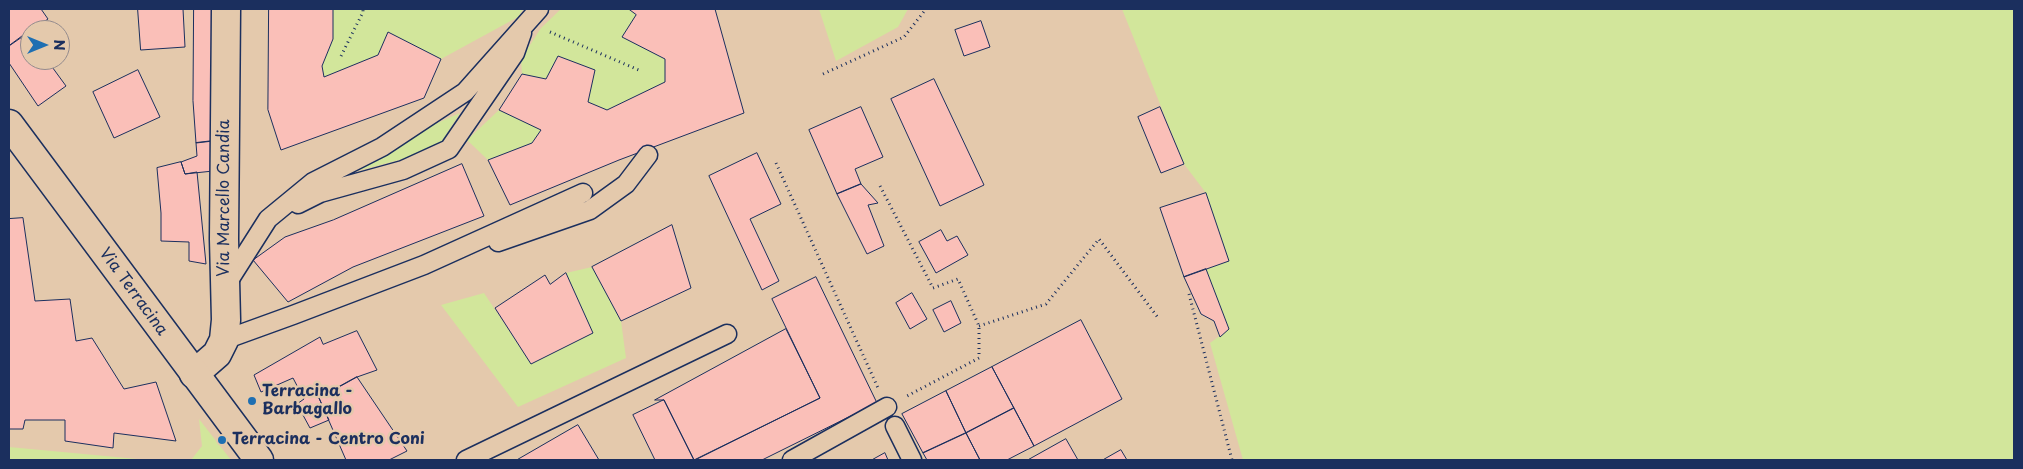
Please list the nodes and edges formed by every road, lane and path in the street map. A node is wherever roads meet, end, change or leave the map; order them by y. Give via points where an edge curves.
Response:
1 (226, 9) edge
2 (363, 9) edge
3 (539, 9) edge
4 (926, 9) edge
5 (527, 22) junction
6 (341, 56) dead end
7 (641, 71) dead end
8 (823, 74) dead end
9 (9, 124) edge
10 (648, 155) dead end
11 (776, 163) dead end
12 (880, 186) dead end
13 (584, 193) dead end
14 (268, 219) junction
15 (424, 265) junction
16 (226, 285) junction
17 (1189, 294) dead end
18 (1159, 319) dead end
19 (979, 326) junction
20 (727, 334) dead end
21 (224, 340) junction
22 (194, 374) junction
23 (887, 407) junction
24 (895, 426) dead end
25 (259, 460) edge
26 (466, 460) edge
27 (792, 460) edge
28 (912, 460) edge
29 (1232, 460) edge

1 - 16 main road, Via Marcello Candia
2 - 6 path
3 - 5 lane
4 - 8 path via 904,37
5 - 7 path
5 - 14 lane via 465,92 382,146 313,182
5 - 14 lane via 515,53 449,149 403,170 320,193
9 - 22 main road, Via Terracina
10 - 15 lane via 626,184 590,210
11 - 23 path
12 - 19 path via 933,288 958,279
13 - 15 lane
14 - 16 lane
15 - 21 lane
16 - 21 main road, Via Marcello Candia
17 - 29 path
18 - 19 path via 1099,239 1046,304
19 - 23 path via 979,358
20 - 26 lane
21 - 22 main road via 217,354
22 - 25 main road, Via Terracina
23 - 27 lane
24 - 28 lane

